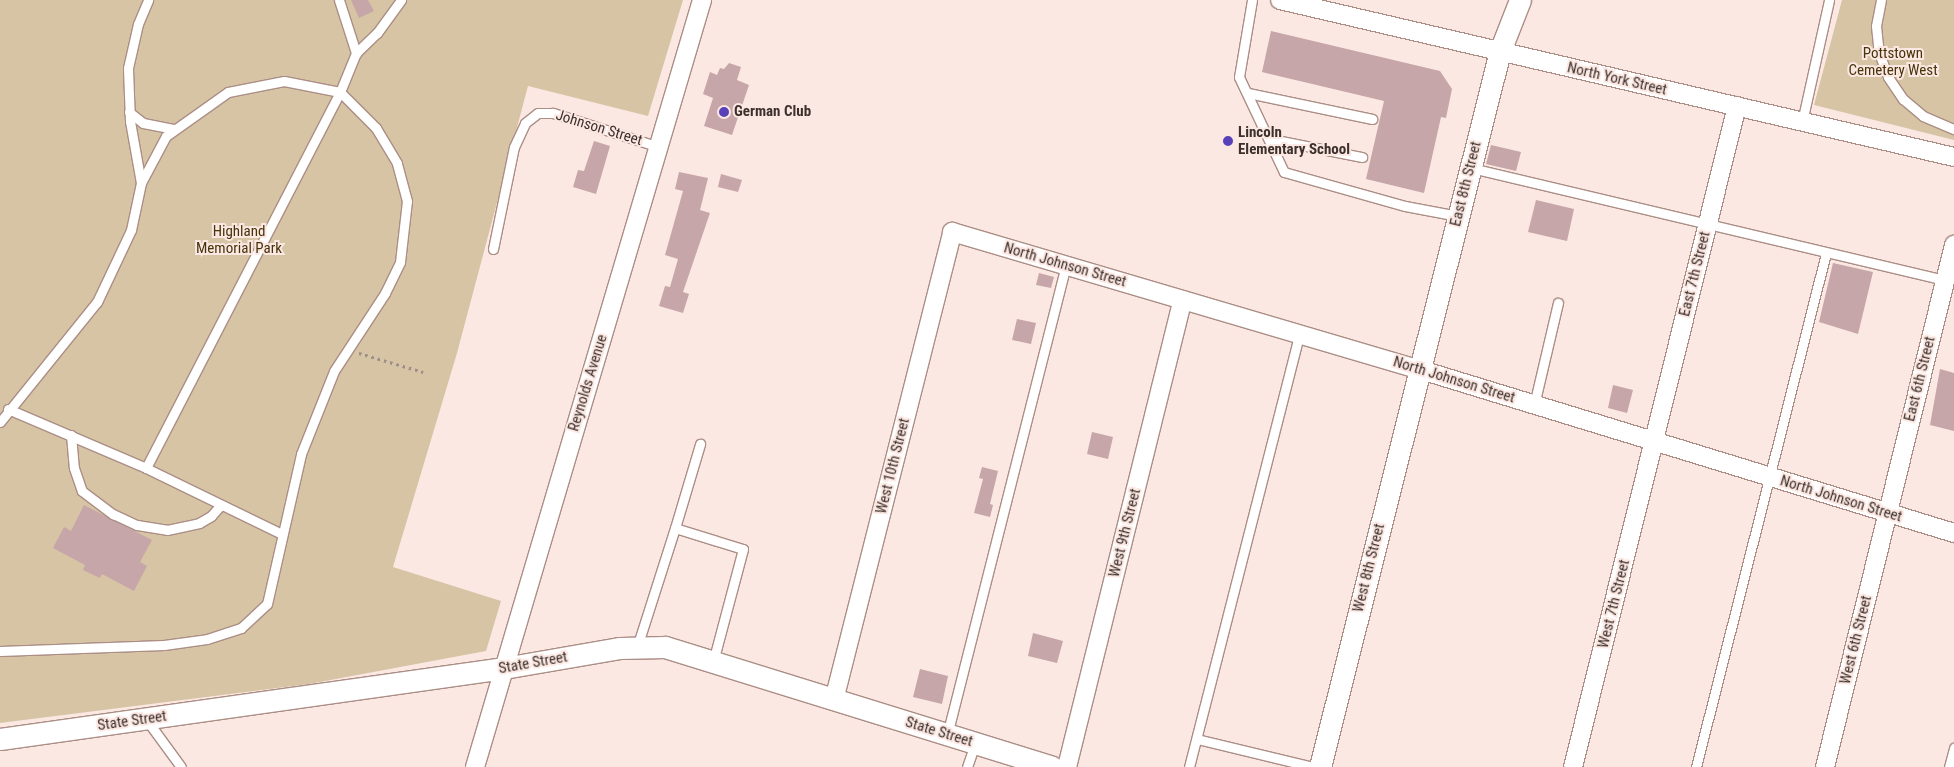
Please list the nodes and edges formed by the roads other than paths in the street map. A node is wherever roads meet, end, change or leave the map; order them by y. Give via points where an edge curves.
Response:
1 (148, 0) edge
2 (339, 0) edge
3 (402, 0) edge
4 (702, 0) edge
5 (1252, 0) edge
6 (1280, 0) edge
7 (1520, 0) edge
8 (1830, 0) edge
9 (1881, 0) edge
10 (1500, 51) junction
11 (356, 53) junction
12 (340, 92) junction
13 (1248, 93) junction
14 (1737, 106) junction
15 (129, 112) junction
16 (1372, 119) dead end
17 (1802, 122) junction
18 (174, 129) junction
19 (1954, 129) edge
20 (1271, 139) junction
21 (659, 147) junction
22 (1362, 157) dead end
23 (1954, 157) edge
24 (1470, 168) junction
25 (141, 183) junction
26 (1458, 216) junction
27 (1708, 224) junction
28 (952, 232) joint
29 (1954, 245) edge
30 (493, 249) dead end
31 (1826, 253) junction
32 (1066, 265) junction
33 (1945, 280) junction
34 (1183, 300) junction
35 (1558, 303) dead end
36 (1299, 334) junction
37 (1418, 369) junction
38 (1534, 405) junction
39 (8, 409) junction
40 (0, 422) edge
41 (71, 435) junction
42 (1654, 442) junction
43 (700, 444) dead end
44 (146, 468) junction
45 (1768, 477) junction
46 (220, 506) junction
47 (1887, 513) junction
48 (675, 528) junction
49 (1954, 533) edge
50 (282, 534) junction
51 (637, 648) junction
52 (0, 652) edge
53 (713, 662) junction
54 (504, 668) junction
55 (834, 700) junction
56 (145, 719) junction
57 (947, 735) junction
58 (0, 739) edge
59 (1196, 739) junction
60 (975, 743) junction
61 (1954, 748) edge
62 (180, 767) edge
63 (474, 767) edge
64 (967, 767) edge
65 (1052, 767) edge
66 (1067, 767) edge
67 (1189, 767) edge
68 (1313, 767) edge
69 (1320, 767) edge
70 (1573, 767) edge
71 (1696, 767) edge
72 (1825, 767) edge
73 (1949, 767) edge

1 - 15 lane via 138,24 129,62
2 - 11 lane
3 - 11 lane via 377,33
4 - 21 street, Reynolds Avenue
5 - 13 lane via 1240,77
6 - 10 street, North York Street
7 - 10 street, East 8th Street
8 - 17 lane
9 - 19 lane via 1877,35 1879,53 1888,77 1903,99 1923,116
10 - 14 street, North York Street
10 - 24 street, East 8th Street
11 - 12 lane
12 - 18 lane via 284,81 241,87 211,102
12 - 44 lane
12 - 50 lane via 388,144 404,182 407,201 400,262 385,293 334,371 301,454
13 - 16 lane
13 - 20 lane
14 - 17 street, North York Street
14 - 27 street, East 7th Street
15 - 18 lane via 143,123
15 - 25 lane
17 - 23 street, North York Street
18 - 25 lane via 160,145
20 - 22 lane
20 - 26 lane via 1284,172 1405,206
21 - 30 lane, Johnson Street via 553,113 538,113 525,123 514,146
21 - 54 street, Reynolds Avenue
24 - 26 street, East 8th Street
24 - 27 lane
25 - 39 lane via 131,230 106,287 88,315
26 - 37 street, East 8th Street
27 - 31 lane
27 - 42 street, East 7th Street
28 - 32 street, North Johnson Street
28 - 55 street, West 10th Street
29 - 33 street, East 6th Street
31 - 33 lane
31 - 45 lane
32 - 34 street, North Johnson Street
32 - 57 lane
33 - 47 street, East 6th Street
34 - 36 street, North Johnson Street
34 - 66 street, West 9th Street
35 - 38 lane
36 - 37 street, North Johnson Street
36 - 59 lane
37 - 38 street, North Johnson Street
37 - 69 street, West 8th Street
38 - 42 street, North Johnson Street
39 - 40 lane
39 - 41 lane
41 - 44 lane
41 - 46 lane via 74,468 82,491 118,516 145,527 167,530 199,523
42 - 45 street, North Johnson Street
42 - 70 street, West 7th Street
43 - 48 lane
44 - 46 lane
45 - 47 street, North Johnson Street
45 - 71 lane
46 - 50 lane
47 - 49 street, North Johnson Street
47 - 72 street, West 6th Street
48 - 51 lane
48 - 53 lane via 743,548
50 - 52 lane via 270,597 261,612 241,628 207,639 164,645
51 - 53 street, State Street via 665,647
51 - 54 street, State Street
53 - 55 street, State Street
54 - 56 street, State Street
54 - 63 street, Reynolds Avenue
55 - 57 street, State Street
56 - 58 street, State Street
56 - 62 lane
57 - 60 street, State Street
59 - 67 lane
59 - 68 lane
60 - 64 lane
60 - 65 street, State Street
61 - 73 lane

